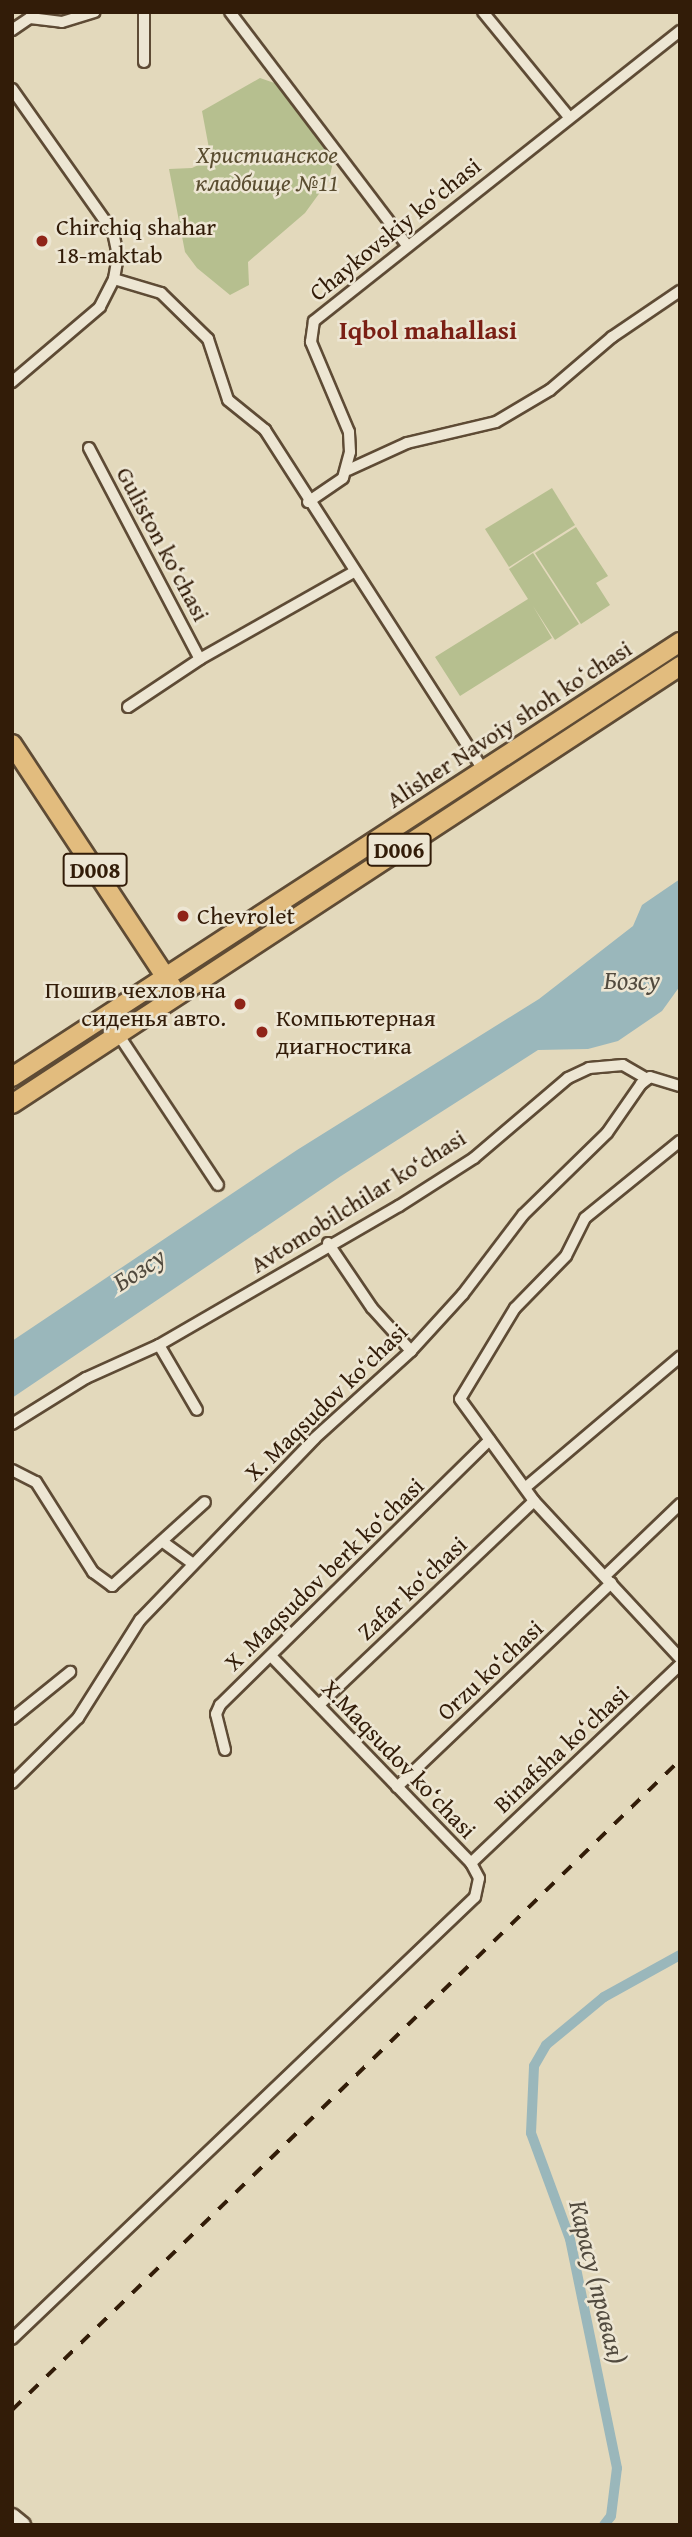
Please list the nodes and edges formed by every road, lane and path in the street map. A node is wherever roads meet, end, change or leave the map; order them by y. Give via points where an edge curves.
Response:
1 (93, 12) edge
2 (144, 12) edge
3 (230, 12) edge
4 (483, 12) edge
5 (28, 15) edge
6 (12, 30) edge
7 (680, 31) edge
8 (144, 62) dead end
9 (12, 89) edge
10 (569, 117) junction
11 (407, 245) junction
12 (114, 279) junction
13 (680, 291) edge
14 (12, 382) edge
15 (89, 448) dead end
16 (348, 470) junction
17 (308, 502) junction
18 (354, 572) junction
19 (680, 642) edge
20 (200, 659) junction
21 (680, 666) edge
22 (128, 707) dead end
23 (12, 744) edge
24 (484, 770) junction
25 (166, 977) junction
26 (178, 995) junction
27 (118, 1034) junction
28 (12, 1077) edge
29 (647, 1079) junction
30 (680, 1086) edge
31 (12, 1104) edge
32 (680, 1141) edge
33 (218, 1185) dead end
34 (328, 1243) junction
35 (159, 1345) junction
36 (411, 1351) junction
37 (677, 1364) edge
38 (197, 1410) dead end
39 (12, 1424) edge
40 (490, 1440) junction
41 (12, 1470) edge
42 (526, 1487) junction
43 (534, 1501) junction
44 (205, 1502) dead end
45 (680, 1504) edge
46 (163, 1542) junction
47 (192, 1564) junction
48 (608, 1580) junction
49 (272, 1657) junction
50 (680, 1657) edge
51 (680, 1665) edge
52 (70, 1672) dead end
53 (319, 1705) junction
54 (12, 1718) edge
55 (225, 1750) dead end
56 (12, 1783) edge
57 (397, 1787) junction
58 (471, 1863) junction
59 (12, 2339) edge
60 (12, 2517) edge
61 (22, 2525) edge

1 - 5 street via 62,22
2 - 8 street
3 - 11 street
4 - 10 street
5 - 6 street
7 - 10 street, Chaykovskiy ko‘chasi
9 - 12 street via 113,232 118,256
10 - 11 street, Chaykovskiy ko‘chasi
11 - 16 street, Chaykovskiy ko‘chasi via 312,326 313,347 349,432
12 - 14 street via 100,306
12 - 17 street via 161,293 201,331 212,347 228,400 265,429
13 - 16 street via 612,337 550,390 496,422 407,443
15 - 20 street, Guliston ko‘chasi
16 - 17 street
17 - 18 street
18 - 20 street, Guliston ko‘chasi
18 - 24 street
19 - 24 main road, Alisher Navoiy shoh koʻchasi / D006
20 - 22 street, Guliston ko‘chasi
21 - 26 main road, Alisher Navoiy shoh koʻchasi / D006
23 - 25 main road, D008
24 - 25 main road, Alisher Navoiy shoh koʻchasi / D006
25 - 26 main road, D008
25 - 28 main road, Alisher Navoiy shoh koʻchasi / D006
26 - 27 main road, Alisher Navoiy shoh koʻchasi / D006
27 - 31 main road, Alisher Navoiy shoh koʻchasi / D006
27 - 33 street
29 - 30 street
29 - 34 street, Avtomobilchilar ko‘chasi via 623,1065 579,1073 541,1098 474,1158 399,1206
29 - 36 street, X. Maqsudov ko‘chasi via 607,1133 523,1215 463,1294
32 - 40 street via 585,1218 566,1256 515,1308 460,1399
34 - 35 street, Avtomobilchilar ko‘chasi
34 - 36 street via 372,1308
35 - 38 street
35 - 39 street, Avtomobilchilar ko‘chasi via 86,1378
36 - 47 street, X. Maqsudov ko‘chasi via 315,1438
37 - 42 street
40 - 42 street
40 - 49 street, X .Maqsudov berk ko‘chasi
41 - 46 street via 36,1482 93,1572 112,1586
42 - 43 street
43 - 48 street
43 - 53 street, Zafar ko‘chasi
44 - 46 street
45 - 48 street, Orzu ko‘chasi
46 - 47 street
47 - 56 street, X. Maqsudov ko‘chasi via 140,1620 78,1718
48 - 50 street
48 - 57 street, Orzu ko‘chasi
49 - 53 street, X.Maqsudov ko‘chasi
49 - 55 street, X .Maqsudov berk ko‘chasi via 220,1705 216,1714
51 - 58 street, Binafsha ko‘chasi
52 - 54 street
53 - 57 street, X.Maqsudov ko‘chasi
57 - 58 street, X.Maqsudov ko‘chasi
58 - 59 street, X.Maqsudov ko‘chasi via 479,1878 475,1897
60 - 61 street

